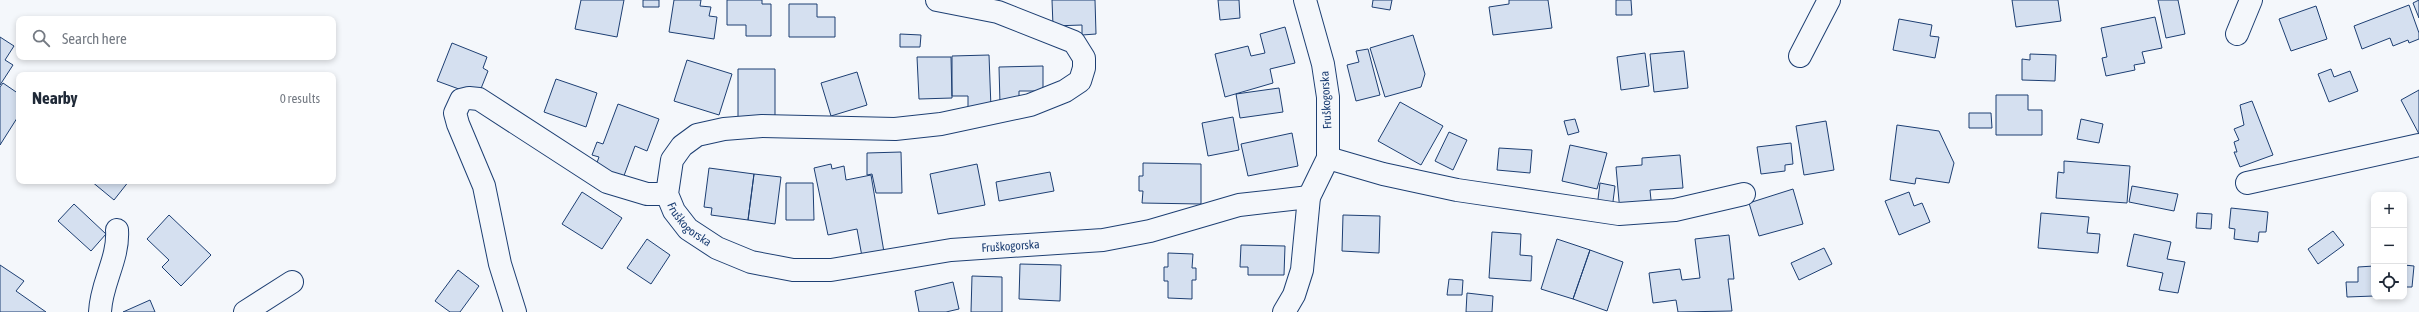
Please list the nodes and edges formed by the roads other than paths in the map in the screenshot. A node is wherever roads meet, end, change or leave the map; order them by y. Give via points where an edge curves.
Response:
1 (937, 0) edge
2 (1305, 0) edge
3 (1829, 0) edge
4 (2252, 0) edge
5 (2237, 34) dead end
6 (1800, 56) dead end
7 (2419, 145) edge
8 (1328, 158) junction
9 (2247, 183) dead end
10 (667, 194) junction
11 (1744, 194) dead end
12 (1309, 197) junction
13 (117, 230) dead end
14 (292, 282) dead end
15 (100, 312) edge
16 (245, 312) edge
17 (515, 312) edge
18 (1284, 312) edge

1 - 10 street, Fruškogorska via 998,12 1074,42 1084,58 1080,81 1065,91 1030,105 941,124 895,129 762,126 724,129 697,135 682,146 672,160
2 - 8 street, Fruškogorska via 1323,64 1328,97
3 - 6 street
4 - 5 street
7 - 9 street
8 - 11 street via 1382,174 1457,190 1619,214 1675,210
8 - 12 street, Fruškogorska
10 - 12 street, Fruškogorska via 674,211 688,229 717,248 751,262 793,270 824,270 951,250 1102,240 1150,230 1239,205
10 - 17 street via 647,194 607,182 479,99 461,100 455,113 484,186 500,264
12 - 18 street, Fruškogorska via 1302,270 1294,296
13 - 15 street via 115,258 101,295
14 - 16 street

